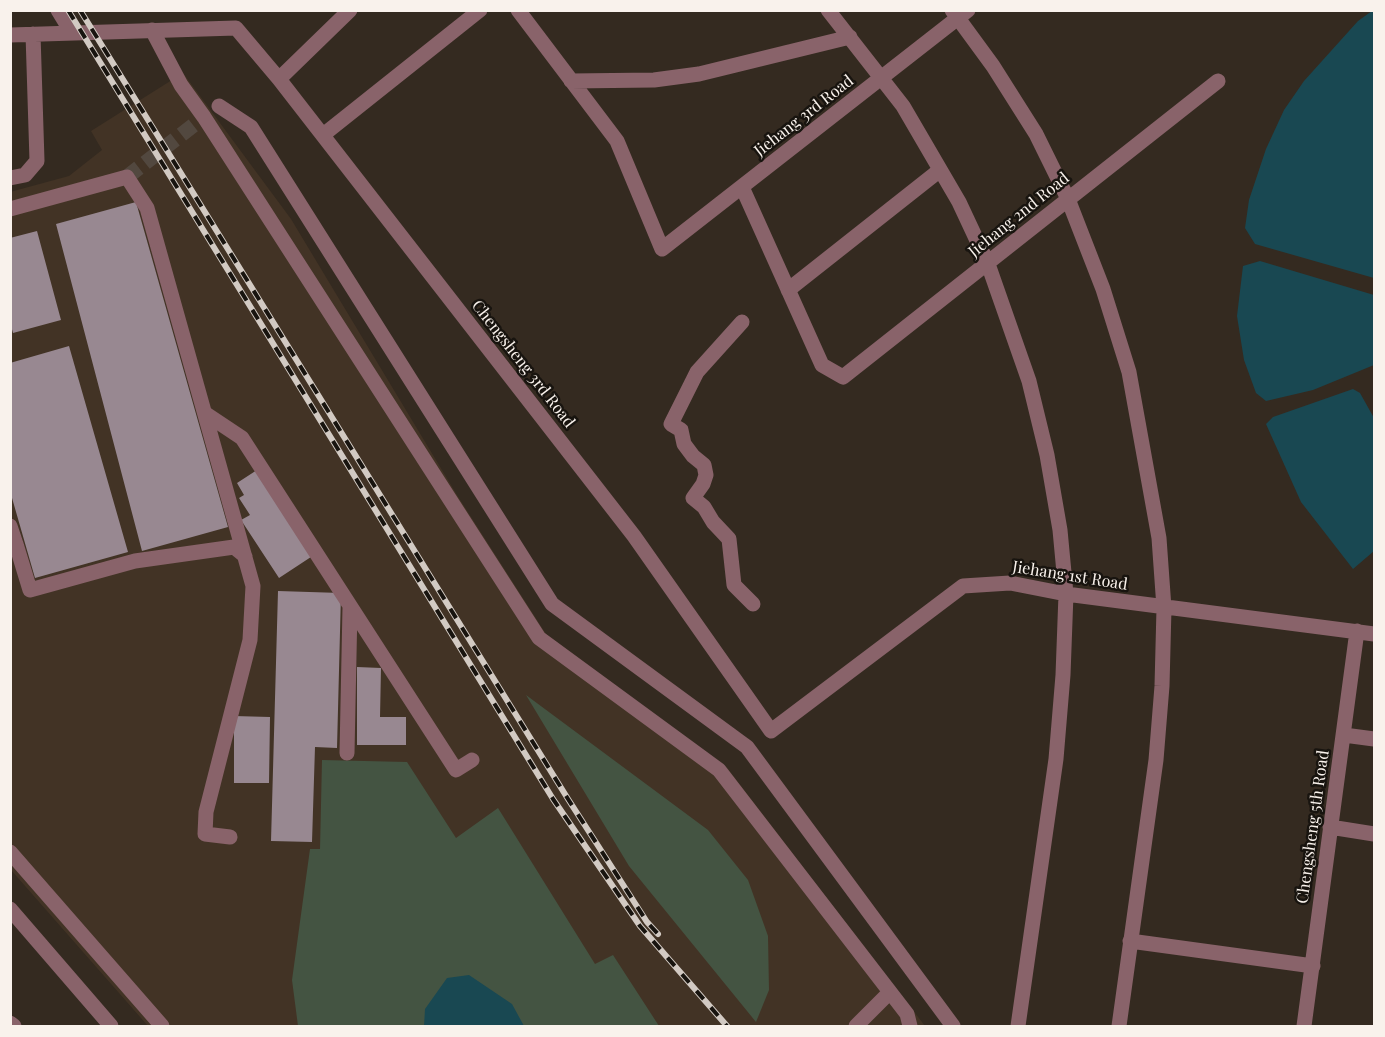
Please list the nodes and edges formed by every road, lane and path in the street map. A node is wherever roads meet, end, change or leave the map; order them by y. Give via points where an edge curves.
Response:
1 (58, 10) edge
2 (350, 10) edge
3 (480, 10) edge
4 (518, 10) edge
5 (828, 10) edge
6 (959, 13) edge
7 (152, 30) junction
8 (72, 33) junction
9 (33, 34) junction
10 (10, 35) edge
11 (850, 37) junction
12 (881, 78) junction
13 (279, 80) junction
14 (571, 81) junction
15 (1218, 81) dead end
16 (219, 106) dead end
17 (323, 135) junction
18 (940, 170) junction
19 (10, 178) edge
20 (742, 187) junction
21 (1068, 199) junction
22 (10, 209) edge
23 (988, 264) junction
24 (788, 290) junction
25 (742, 322) dead end
26 (206, 414) junction
27 (10, 526) edge
28 (13, 543) edge
29 (245, 556) junction
30 (1066, 594) junction
31 (753, 604) dead end
32 (350, 607) junction
33 (1164, 608) junction
34 (1356, 632) junction
35 (1374, 634) edge
36 (771, 731) joint
37 (1344, 735) junction
38 (1374, 739) edge
39 (347, 753) dead end
40 (472, 760) dead end
41 (1330, 827) junction
42 (1374, 834) edge
43 (230, 837) dead end
44 (10, 852) edge
45 (10, 909) edge
46 (1130, 940) junction
47 (1313, 966) junction
48 (890, 992) junction
49 (10, 1023) edge
50 (14, 1026) edge
51 (111, 1026) edge
52 (162, 1026) edge
53 (856, 1026) edge
54 (910, 1026) edge
55 (953, 1026) edge
56 (1018, 1026) edge
57 (1119, 1026) edge
58 (1304, 1026) edge

1 - 8 street
2 - 13 street
3 - 17 street
4 - 14 street
5 - 11 street
6 - 12 street, Jiehang 3rd Road
6 - 21 street via 1035,134
7 - 8 street
7 - 13 street, Chengsheng 3rd Road via 237,28
7 - 48 street via 181,86 539,638 719,771
8 - 9 street
9 - 10 street
9 - 19 street via 37,161 25,175
11 - 12 street
11 - 14 street via 699,74 654,80
12 - 18 street via 903,106
12 - 20 street, Jiehang 3rd Road
13 - 17 street, Chengsheng 3rd Road
14 - 20 street, Jiehang 3rd Road via 617,141 662,249
15 - 21 street, Jiehang 2nd Road
16 - 55 street via 251,127 552,604 747,747
17 - 36 street, Chengsheng 3rd Road via 634,536
18 - 23 street
18 - 24 street
20 - 24 street
21 - 23 street, Jiehang 2nd Road
21 - 33 street via 1103,289 1129,372 1159,538
22 - 26 street via 127,177 147,208
23 - 24 street, Jiehang 2nd Road via 843,377 822,365
23 - 30 street via 1029,381 1047,455
25 - 31 street via 697,372 671,424 681,430 684,444 704,465 703,484 693,498 729,539 734,585
26 - 29 street
26 - 32 street via 242,438
27 - 28 street
28 - 29 street via 30,590 135,561 234,547
29 - 43 street via 252,586 250,640 206,812 205,834
30 - 33 street, Jiehang 1st Road
30 - 36 street, Jiehang 1st Road via 1010,583 963,586
30 - 56 street via 1056,759
32 - 39 street
32 - 40 street via 456,771
33 - 34 street, Jiehang 1st Road
33 - 46 street via 1156,760
34 - 35 street, Jiehang 1st Road
34 - 37 street, Chengsheng 5th Road
37 - 38 street
37 - 41 street, Chengsheng 5th Road
41 - 42 street
41 - 47 street, Chengsheng 5th Road
44 - 52 street
45 - 51 street
46 - 47 street
46 - 57 street
47 - 58 street, Chengsheng 5th Road
48 - 53 street
48 - 54 street via 908,1014
49 - 50 street

